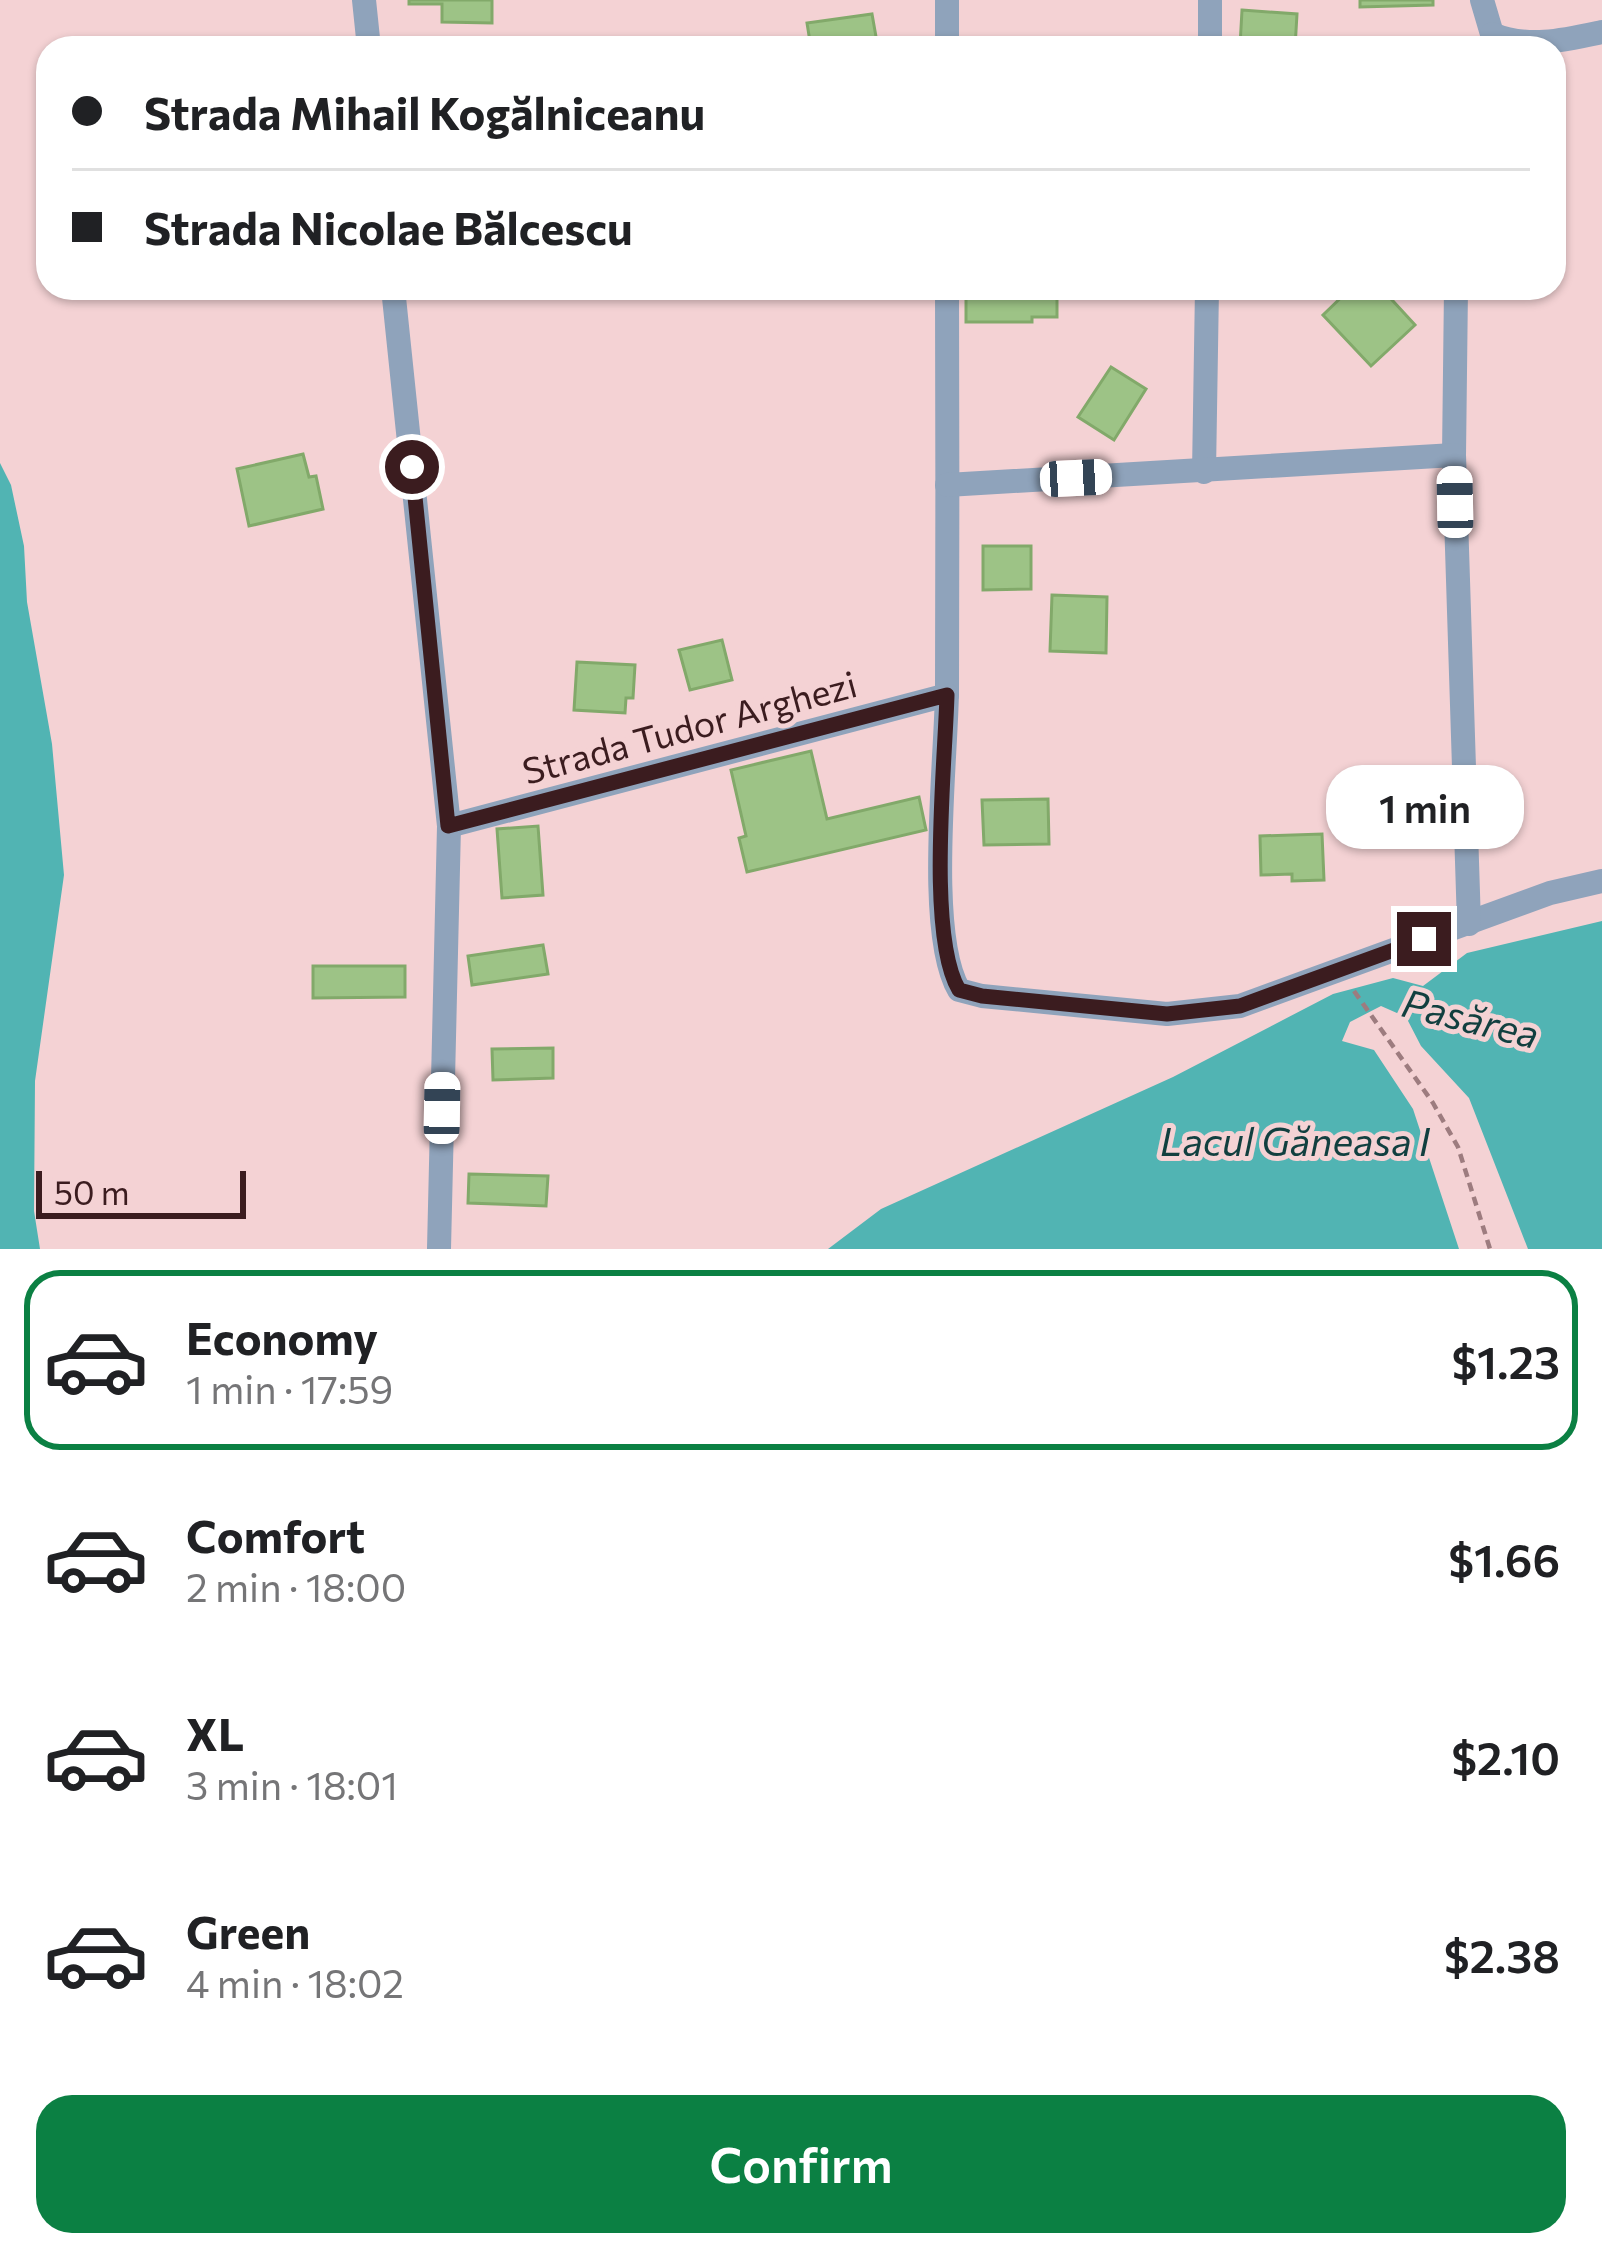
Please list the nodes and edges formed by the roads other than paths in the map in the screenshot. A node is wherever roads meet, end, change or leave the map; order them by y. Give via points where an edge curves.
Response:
1 (364, 0) edge
2 (947, 0) edge
3 (1210, 0) edge
4 (1482, 0) edge
5 (1602, 32) edge
6 (367, 36) edge
7 (947, 36) edge
8 (1210, 36) edge
9 (1486, 36) edge
10 (1566, 39) edge
11 (394, 300) edge
12 (947, 300) edge
13 (1208, 300) edge
14 (1456, 300) edge
15 (1454, 454) junction
16 (1204, 472) junction
17 (947, 485) junction
18 (947, 695) junction
19 (448, 826) junction
20 (1602, 881) edge
21 (1468, 924) junction
22 (439, 1249) edge

1 - 6 street
2 - 7 street
3 - 8 street
4 - 9 street
5 - 10 street
11 - 19 street
12 - 17 street
13 - 16 street
14 - 15 street
15 - 16 street
15 - 21 street
16 - 17 street
17 - 18 street
18 - 19 street, Strada Tudor Arghezi
18 - 21 street via 941,933 959,990 1167,1014 1240,1006
19 - 22 street
20 - 21 street

